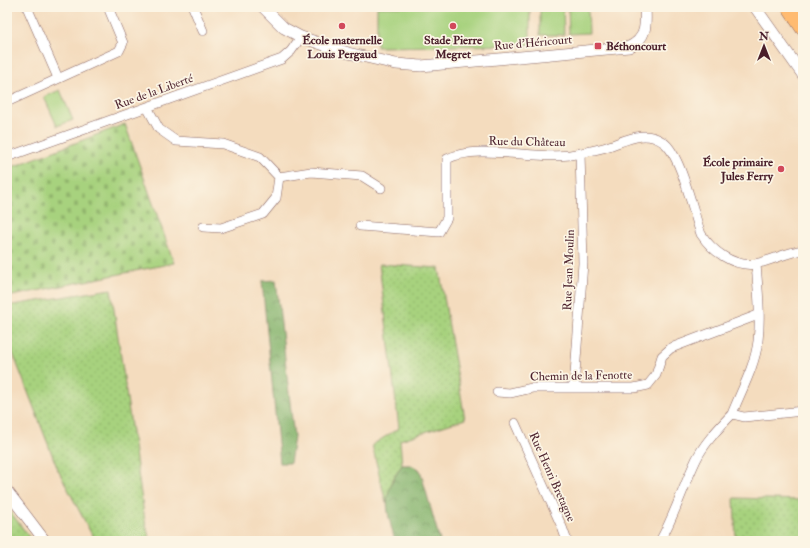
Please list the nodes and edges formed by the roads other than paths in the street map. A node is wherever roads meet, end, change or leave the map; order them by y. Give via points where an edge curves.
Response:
1 (27, 7) edge
2 (108, 7) edge
3 (193, 7) edge
4 (262, 7) edge
5 (645, 7) edge
6 (755, 7) edge
7 (790, 7) edge
8 (803, 28) edge
9 (203, 31) dead end
10 (301, 37) junction
11 (803, 75) edge
12 (58, 78) junction
13 (7, 102) edge
14 (147, 107) junction
15 (580, 153) junction
16 (7, 158) edge
17 (279, 177) junction
18 (381, 188) dead end
19 (360, 226) dead end
20 (203, 227) dead end
21 (803, 250) edge
22 (756, 264) junction
23 (758, 315) junction
24 (574, 388) junction
25 (497, 392) dead end
26 (803, 411) edge
27 (732, 414) junction
28 (515, 424) dead end
29 (7, 491) edge
30 (45, 541) edge
31 (566, 541) edge
32 (660, 541) edge

1 - 12 street
2 - 12 street via 123,43 119,51
3 - 9 street
4 - 10 street, Rue d'Héricourt via 284,28
5 - 10 street, Rue d'Héricourt via 646,26 642,36 636,44 628,47 421,66 396,64 348,53
6 - 11 street
7 - 8 main road
10 - 14 street, Rue de la Liberté via 291,52 282,59
12 - 13 street
14 - 16 street, Rue de la Liberté
14 - 17 street via 159,128 176,141 223,144 260,157
15 - 19 street, Rue du Château via 552,156 500,152 456,154 447,159 447,218 439,232
15 - 22 street, Rue du Château via 638,136 651,136 663,142 674,154 701,234 707,243 723,256 743,264
15 - 24 street, Rue Jean Moulin via 583,263
17 - 18 street via 311,172 362,176
17 - 20 street via 276,198 263,214 221,228
21 - 22 street, Rue du Château
22 - 23 street
23 - 24 street, Chemin de la Fenotte via 671,348 662,356 656,376 648,385 634,388
23 - 27 street via 758,341 753,362
24 - 25 street, Chemin de la Fenotte via 532,388 510,393
26 - 27 street via 744,417
27 - 32 street via 697,458
28 - 31 street, Rue Henri Bretagne
29 - 30 street

